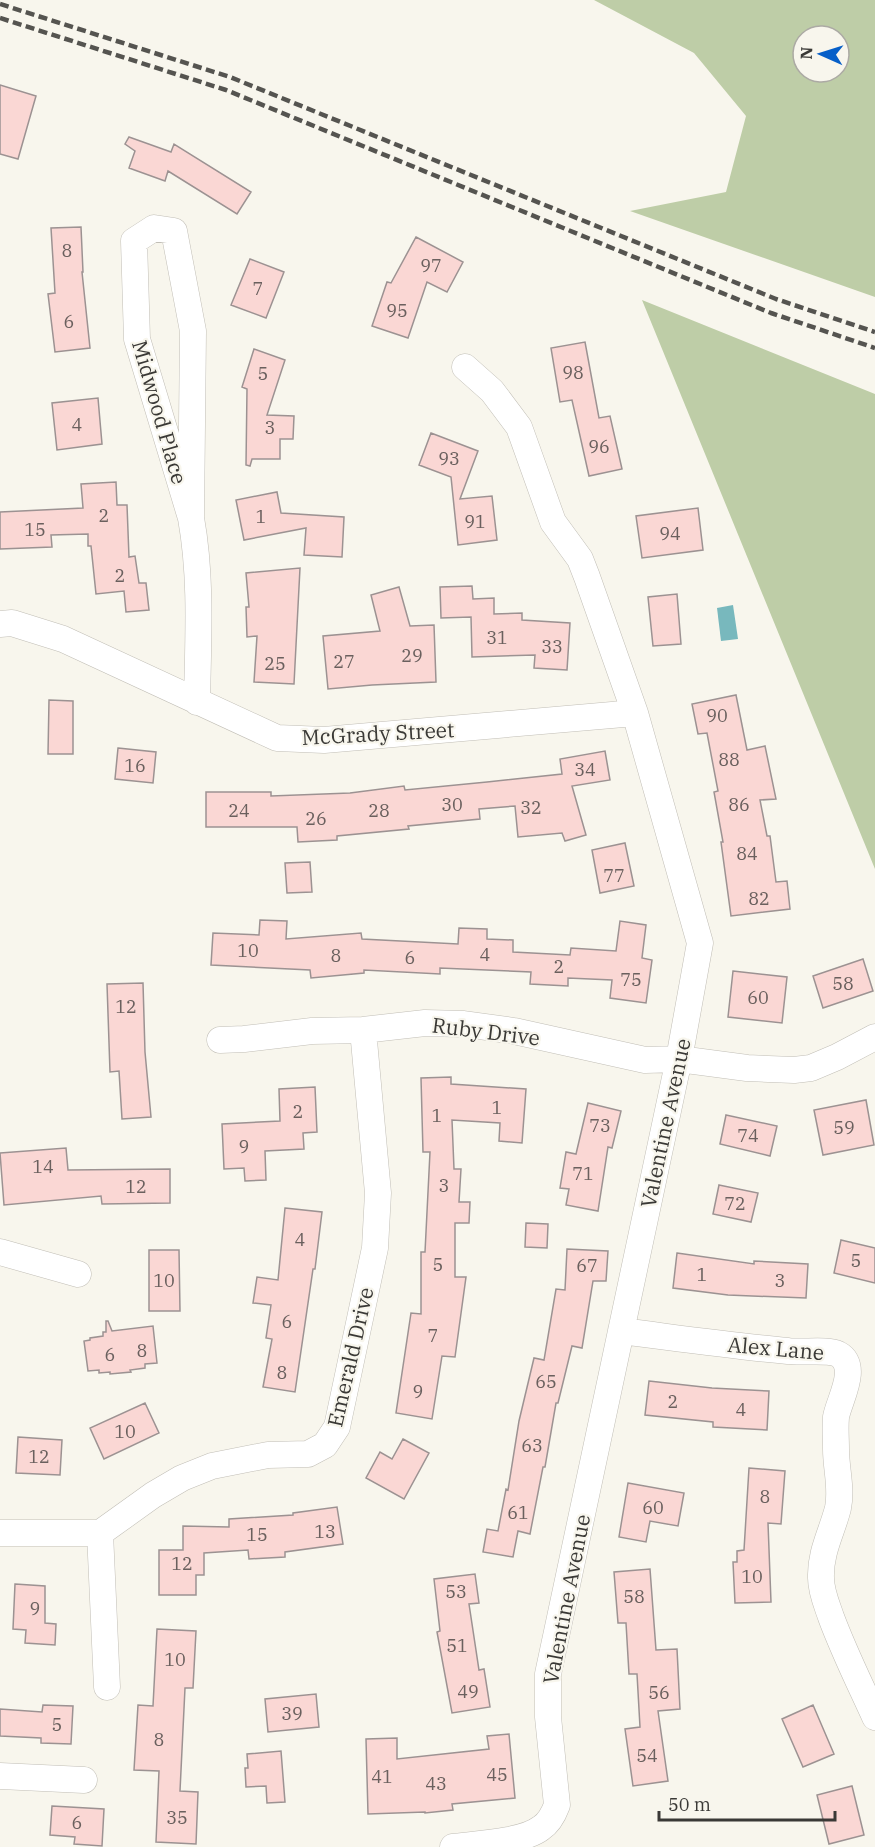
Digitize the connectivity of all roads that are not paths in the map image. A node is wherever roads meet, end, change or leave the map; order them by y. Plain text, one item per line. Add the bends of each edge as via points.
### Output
1 (465, 367) dead end
2 (191, 519) junction
3 (0, 624) edge
4 (197, 702) junction
5 (635, 713) junction
6 (363, 1030) junction
7 (875, 1037) edge
8 (220, 1040) dead end
9 (679, 1059) junction
10 (0, 1252) edge
11 (78, 1274) dead end
12 (621, 1331) junction
13 (0, 1533) edge
14 (100, 1533) junction
15 (107, 1687) dead end
16 (875, 1717) edge
17 (0, 1776) edge
18 (84, 1780) dead end
19 (453, 1847) edge

1 - 5 street, Valentine Avenue via 492,391 519,427 553,522 580,559
2 - 2 street, Midwood Place via 193,332 174,231 154,228 134,241 137,339
2 - 4 street, Midwood Place via 198,591
3 - 4 street, McGrady Street via 12,623 63,639
4 - 5 street, McGrady Street via 277,738 324,740
5 - 9 street, Valentine Avenue via 700,943
6 - 8 street, Ruby Drive
6 - 9 street, Ruby Drive via 425,1023 464,1024 645,1059
6 - 14 street, Emerald Drive via 378,1193 376,1237 337,1427 325,1445 308,1454 268,1455 212,1466 182,1478
7 - 9 street, Ruby Drive via 837,1058 794,1070
9 - 12 street, Valentine Avenue
10 - 11 street
12 - 16 street, Alex Lane via 790,1352 828,1352 845,1360 847,1382 836,1416 840,1492 826,1540 820,1580 840,1641
12 - 19 street, Valentine Avenue via 549,1674 548,1717 557,1805 542,1828 520,1838
13 - 14 street
14 - 15 street
17 - 18 street

